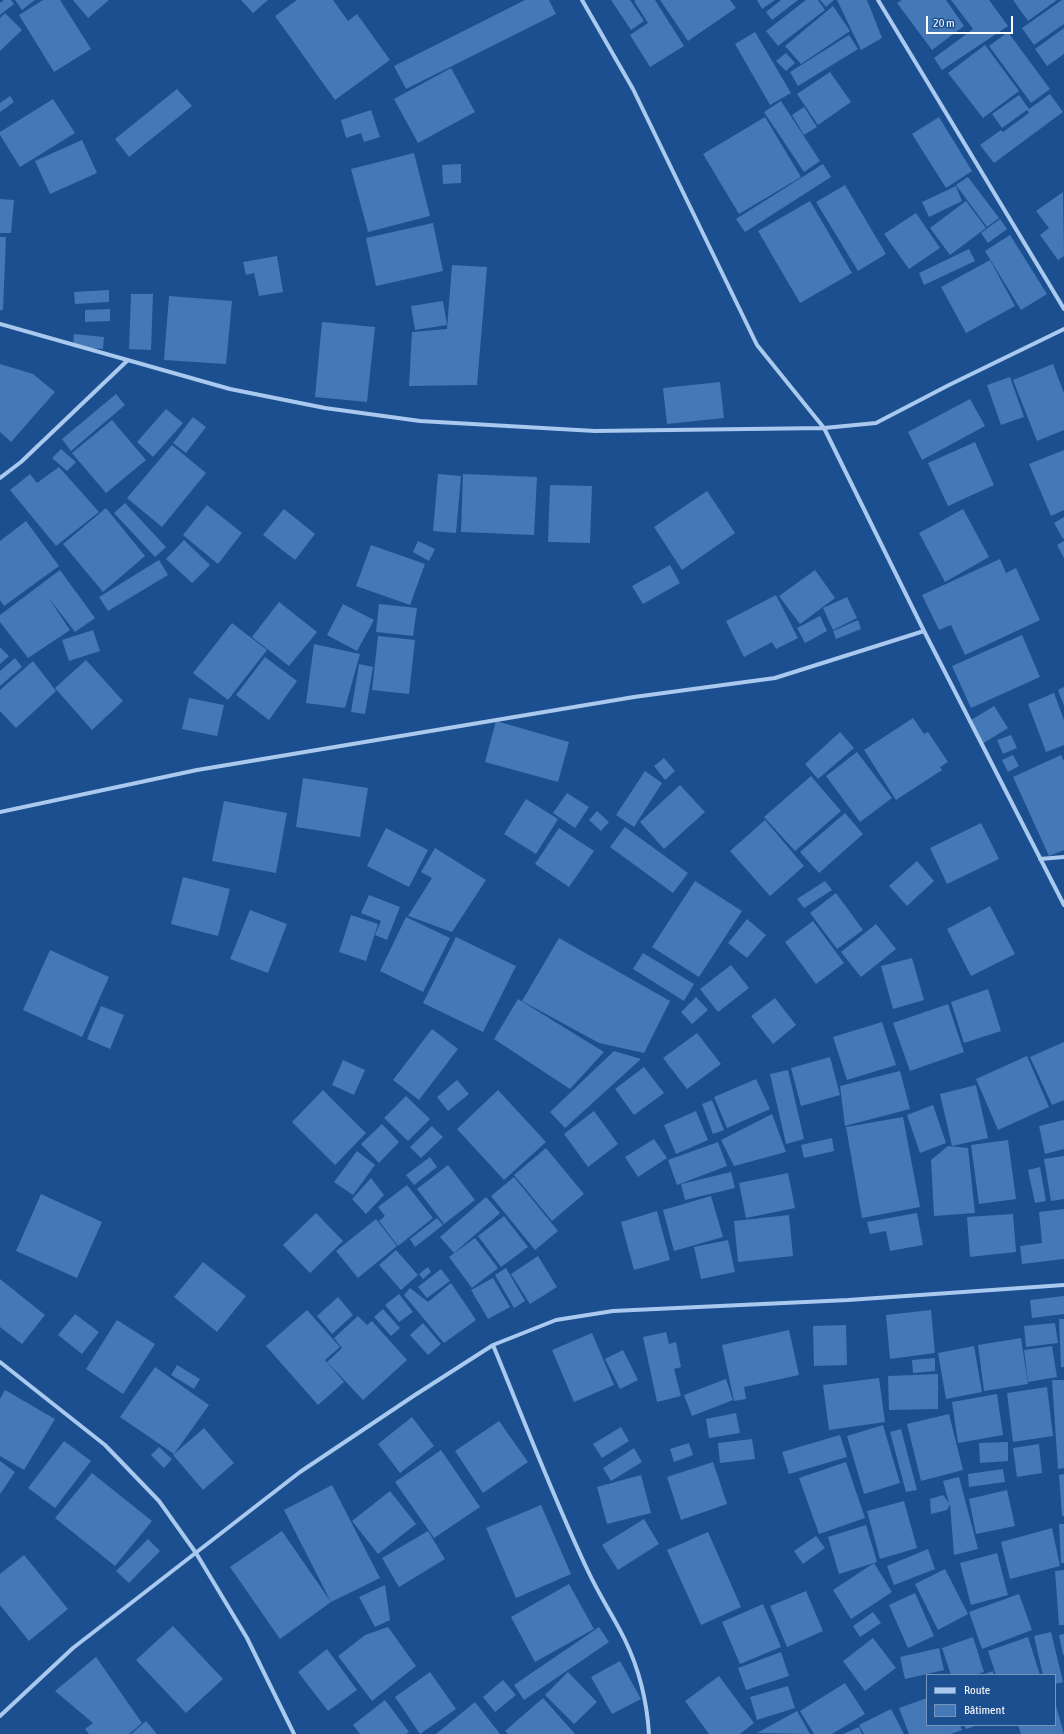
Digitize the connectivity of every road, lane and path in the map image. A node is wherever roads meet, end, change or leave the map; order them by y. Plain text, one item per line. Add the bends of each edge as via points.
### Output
1 (582, 0) edge
2 (878, 0) edge
3 (1064, 309) edge
4 (0, 324) edge
5 (1064, 329) edge
6 (128, 360) junction
7 (824, 428) junction
8 (0, 478) edge
9 (924, 631) junction
10 (0, 812) edge
11 (1064, 857) edge
12 (1040, 859) junction
13 (1064, 904) edge
14 (1064, 1285) edge
15 (494, 1345) junction
16 (0, 1362) edge
17 (196, 1553) junction
18 (0, 1716) edge
19 (294, 1734) edge
20 (649, 1734) edge

1 - 7 street via 633,88 756,345
2 - 3 street
4 - 6 street
5 - 7 street via 876,423
6 - 7 street via 230,389 325,408 420,421 595,431
6 - 8 street
7 - 9 street
9 - 10 street via 776,678 634,697 213,767
9 - 12 street
11 - 12 street
12 - 13 street
14 - 15 street via 840,1301 613,1311 556,1320
15 - 17 street via 300,1472
15 - 20 street via 588,1572 626,1641 639,1678 648,1715
16 - 17 street via 105,1445 159,1501
17 - 18 street via 73,1648
17 - 19 street via 247,1638

